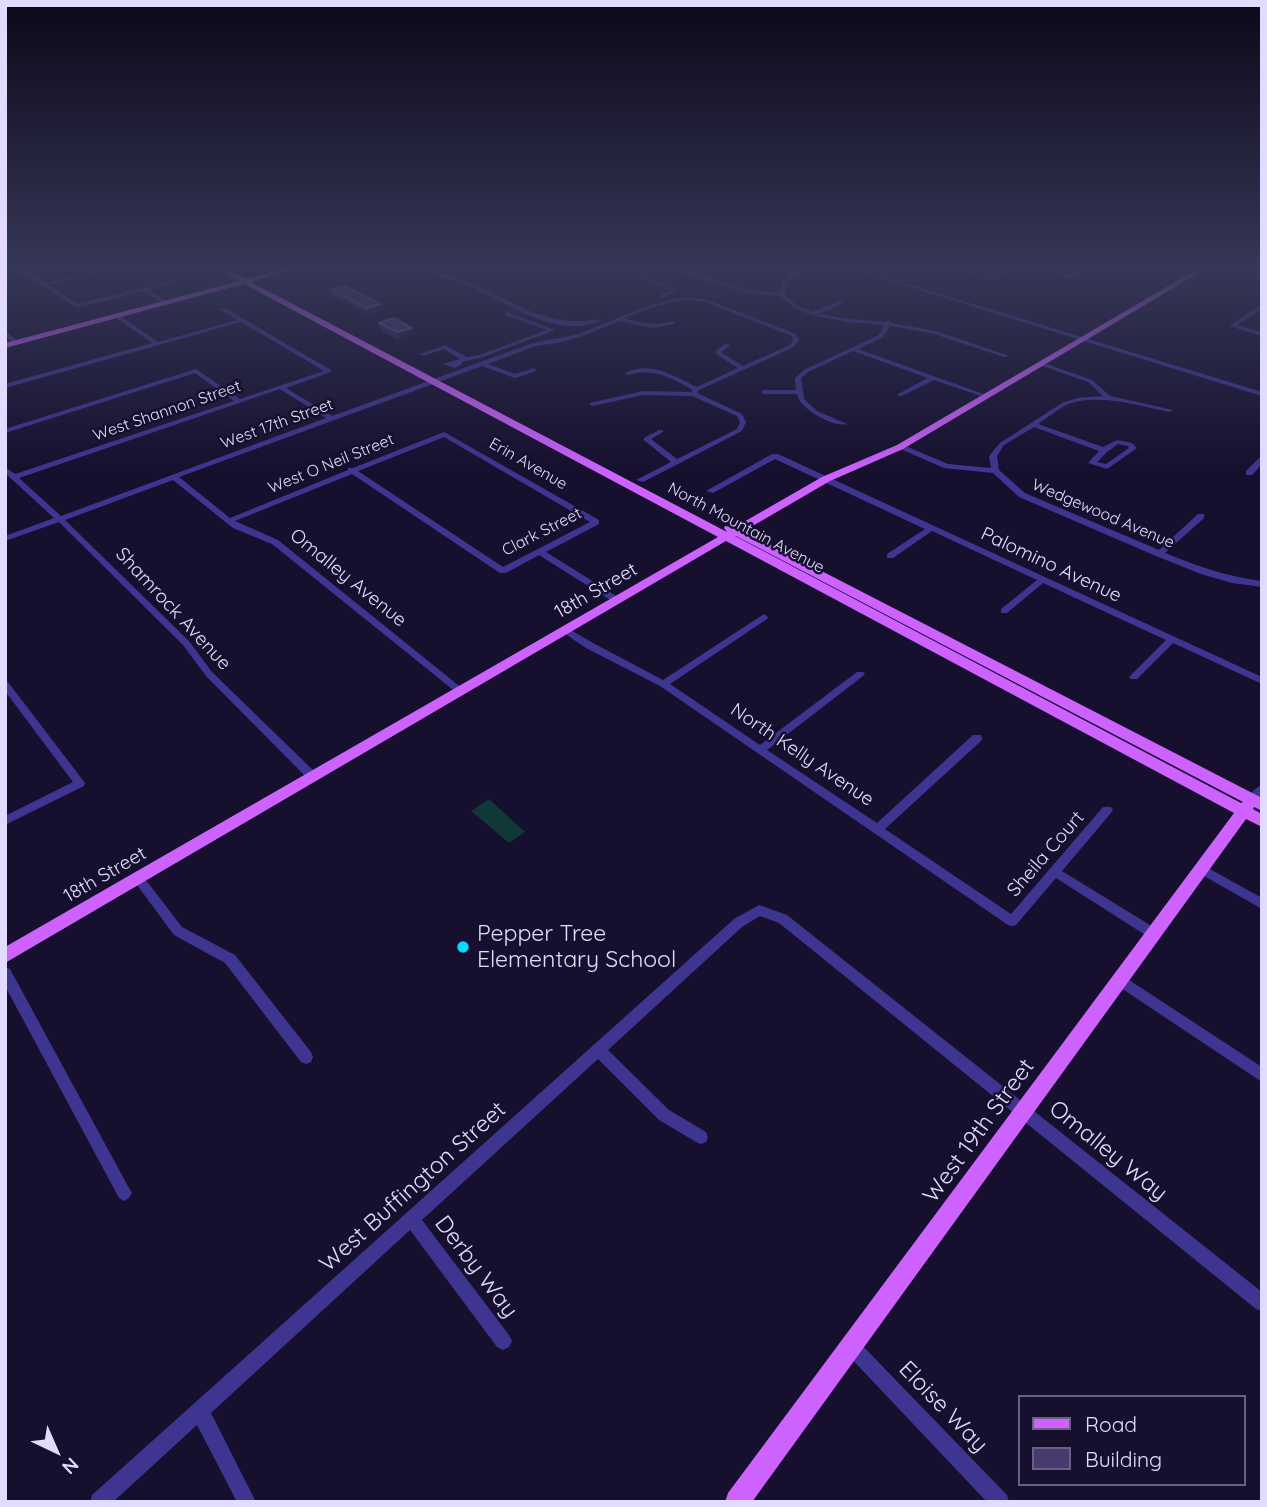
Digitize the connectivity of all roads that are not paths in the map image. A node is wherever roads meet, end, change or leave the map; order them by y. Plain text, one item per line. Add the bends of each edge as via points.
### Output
1 (8, 335) edge
2 (45, 335) edge
3 (146, 335) edge
4 (182, 335) edge
5 (269, 335) edge
6 (355, 335) edge
7 (537, 335) edge
8 (578, 335) edge
9 (794, 335) edge
10 (881, 335) edge
11 (944, 335) edge
12 (1071, 335) edge
13 (1089, 335) edge
14 (1083, 339) junction
15 (156, 342) junction
16 (17, 343) junction
17 (728, 345) dead end
18 (5, 346) edge
19 (853, 348) junction
20 (422, 355) dead end
21 (1006, 356) dead end
22 (459, 362) junction
23 (483, 364) junction
24 (1042, 364) junction
25 (743, 368) junction
26 (534, 370) dead end
27 (463, 371) junction
28 (628, 373) dead end
29 (934, 377) junction
30 (438, 380) junction
31 (5, 386) edge
32 (281, 387) junction
33 (695, 391) junction
34 (764, 392) dead end
35 (799, 392) junction
36 (1262, 394) edge
37 (900, 395) dead end
38 (986, 396) junction
39 (1108, 398) junction
40 (239, 401) junction
41 (592, 404) dead end
42 (1170, 411) dead end
43 (332, 419) junction
44 (844, 424) dead end
45 (1033, 424) junction
46 (5, 431) edge
47 (661, 431) dead end
48 (444, 434) joint
49 (900, 447) junction
50 (1104, 450) junction
51 (1262, 460) edge
52 (676, 462) junction
53 (5, 469) edge
54 (351, 470) junction
55 (995, 471) junction
56 (1249, 473) dead end
57 (14, 477) junction
58 (174, 477) junction
59 (826, 479) junction
60 (640, 480) junction
61 (710, 491) dead end
62 (1201, 516) dead end
63 (59, 519) junction
64 (229, 521) junction
65 (596, 522) joint
66 (930, 529) junction
67 (731, 534) junction
68 (5, 539) edge
69 (540, 552) junction
70 (1159, 554) junction
71 (890, 556) dead end
72 (1042, 580) junction
73 (1262, 584) edge
74 (618, 601) junction
75 (1004, 611) dead end
76 (764, 617) dead end
77 (566, 631) junction
78 (1171, 640) junction
79 (860, 674) dead end
80 (1135, 677) dead end
81 (1262, 681) edge
82 (5, 684) edge
83 (663, 684) junction
84 (460, 691) junction
85 (977, 738) dead end
86 (760, 750) junction
87 (312, 776) junction
88 (1254, 801) edge
89 (1107, 810) dead end
90 (5, 821) edge
91 (1262, 821) edge
92 (878, 829) junction
93 (1201, 869) junction
94 (1055, 872) junction
95 (138, 878) junction
96 (1262, 904) edge
97 (760, 910) joint
98 (1012, 921) joint
99 (1154, 934) junction
100 (5, 956) edge
101 (5, 973) edge
102 (1119, 980) junction
103 (598, 1049) junction
104 (306, 1058) dead end
105 (1262, 1074) edge
106 (1023, 1112) junction
107 (701, 1137) dead end
108 (124, 1193) dead end
109 (412, 1220) junction
110 (1262, 1303) edge
111 (503, 1341) dead end
112 (852, 1347) junction
113 (200, 1411) junction
114 (99, 1502) edge
115 (247, 1502) edge
116 (737, 1502) edge
117 (1000, 1502) edge

1 - 16 street
2 - 16 main road
3 - 15 street
4 - 15 street
5 - 32 street, West Shannon Street via 329,370
6 - 30 main road, North Mountain Avenue
7 - 22 street
8 - 23 street, West 17th Street via 535,344
9 - 25 street, West 17th Street via 792,346
10 - 19 street
11 - 21 street
12 - 14 street
13 - 14 main road, 18th Street
14 - 24 main road, 18th Street
14 - 36 street
15 - 31 street
16 - 18 main road
17 - 25 street via 719,354
19 - 29 street
19 - 35 street via 806,371 798,378
20 - 22 street via 445,347
22 - 27 street
23 - 26 street via 515,376
23 - 27 street, West 17th Street
24 - 38 main road, 18th Street
24 - 39 street via 1090,381
25 - 33 street
27 - 30 street, West 17th Street
28 - 33 street via 656,370
29 - 37 street
29 - 38 street
30 - 43 street, West 17th Street
30 - 60 main road, North Mountain Avenue
30 - 67 main road, North Mountain Avenue
32 - 40 street, West Shannon Street
32 - 43 street
33 - 41 street via 643,393
33 - 52 street via 733,410 743,418 743,427
34 - 35 street
35 - 44 street via 807,407
38 - 49 main road, 18th Street
39 - 42 street
39 - 45 street via 1064,404
40 - 46 street via 196,371
40 - 57 street, West Shannon Street
43 - 58 street, West 17th Street
45 - 50 street
45 - 55 street via 996,450
47 - 52 street via 646,439
48 - 54 street, West O Neil Street
48 - 65 street, Erin Avenue
49 - 55 street via 954,468
49 - 59 main road, 18th Street
50 - 50 street via 1121,442 1133,448 1107,467 1094,465
51 - 56 street
52 - 60 street
53 - 57 street, Shamrock Avenue
54 - 64 street, West O Neil Street
54 - 69 street, Clark Street via 503,571
55 - 70 street, Wedgewood Avenue via 1037,503
57 - 63 street, Shamrock Avenue
58 - 63 street, West 17th Street
58 - 64 street, Omalley Avenue
59 - 61 street, Palomino Avenue via 775,456
59 - 66 street, Palomino Avenue
59 - 67 main road, 18th Street
60 - 67 main road, North Mountain Avenue
62 - 70 street
63 - 68 street, West 17th Street
63 - 87 street, Shamrock Avenue
64 - 84 street, Omalley Avenue via 275,542
65 - 69 street, Clark Street
66 - 71 street
66 - 72 street, Palomino Avenue
67 - 74 main road, 18th Street
67 - 88 main road, North Mountain Avenue
69 - 74 street
70 - 73 street, Wedgewood Avenue via 1218,577
72 - 75 street
72 - 78 street, Palomino Avenue
74 - 77 main road, 18th Street
76 - 83 street
77 - 83 street, North Kelly Avenue
77 - 84 main road, 18th Street
78 - 80 street
78 - 81 street, Palomino Avenue
79 - 86 street
82 - 90 street via 80,783
83 - 86 street, North Kelly Avenue
84 - 87 main road, 18th Street
85 - 92 street
86 - 92 street, North Kelly Avenue
87 - 95 main road, 18th Street
88 - 91 main road, North Mountain Avenue
88 - 93 main road, West 19th Street
89 - 94 street, Sheila Court
92 - 98 street, North Kelly Avenue
93 - 96 street
93 - 99 main road, West 19th Street
94 - 98 street, Sheila Court
94 - 99 street
95 - 100 main road, 18th Street
95 - 104 street via 178,931 230,959
97 - 103 street, West Buffington Street via 738,923
97 - 106 street, Omalley Way via 783,919
99 - 102 main road, West 19th Street
101 - 108 street
102 - 105 street
102 - 106 main road, West 19th Street
103 - 107 street via 664,1115
103 - 109 street, West Buffington Street
106 - 110 street, Omalley Way
106 - 112 main road, West 19th Street
109 - 111 street, Derby Way
109 - 113 street, West Buffington Street
112 - 116 main road, West 19th Street
112 - 117 street, Eloise Way
113 - 114 street, West Buffington Street
113 - 115 street

